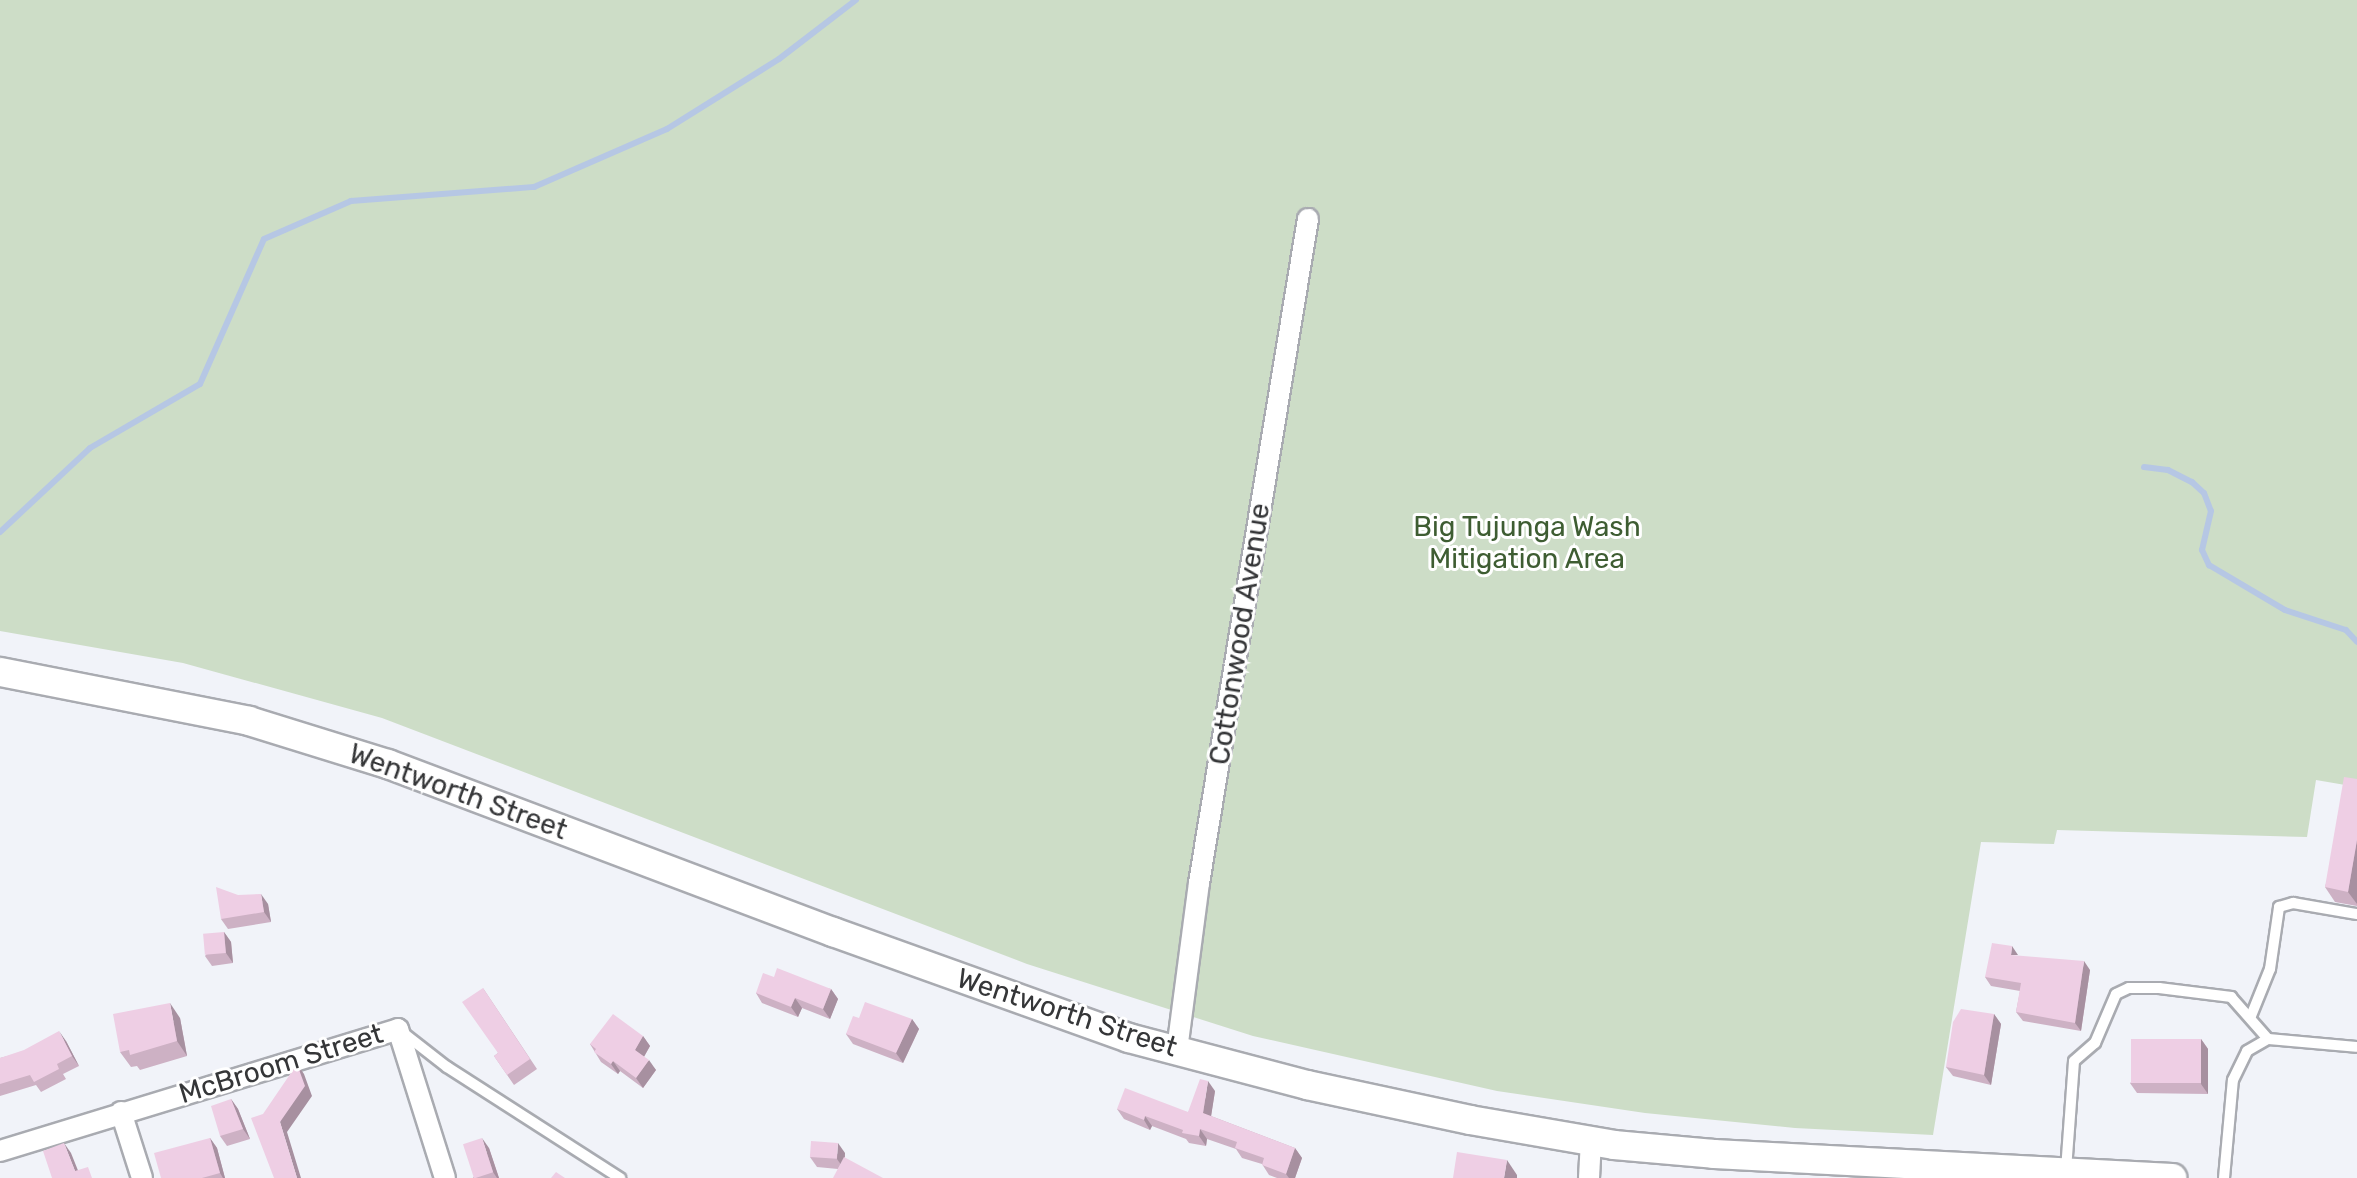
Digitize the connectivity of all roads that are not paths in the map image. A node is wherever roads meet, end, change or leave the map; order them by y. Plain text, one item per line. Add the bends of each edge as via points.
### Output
1 (1308, 219) dead end
2 (0, 672) edge
3 (2357, 914) edge
4 (2251, 1016) junction
5 (398, 1029) junction
6 (2268, 1039) junction
7 (2357, 1047) edge
8 (1177, 1050) junction
9 (121, 1112) junction
10 (1591, 1141) junction
11 (0, 1151) edge
12 (2066, 1172) junction
13 (142, 1178) edge
14 (445, 1178) edge
15 (620, 1178) edge
16 (1589, 1178) edge
17 (2172, 1178) edge
18 (2224, 1178) edge

1 - 8 street, Cottonwood Avenue via 1199,883
2 - 8 main road, Wentworth Street via 249,721 388,764 833,932 1129,1038
3 - 4 lane via 2293,903 2279,907 2270,969
4 - 6 lane
4 - 12 lane via 2231,997 2204,991 2129,988 2116,994 2095,1043 2074,1061
5 - 9 street, McBroom Street
5 - 14 street
5 - 15 lane, McBroom Street via 447,1067
6 - 7 lane
6 - 18 lane via 2247,1051 2233,1080
8 - 10 main road, Wentworth Street via 1307,1085
9 - 11 street, McBroom Street
9 - 13 street
10 - 12 main road, Wentworth Street via 1714,1154
10 - 16 street
12 - 17 main road, Wentworth Street

